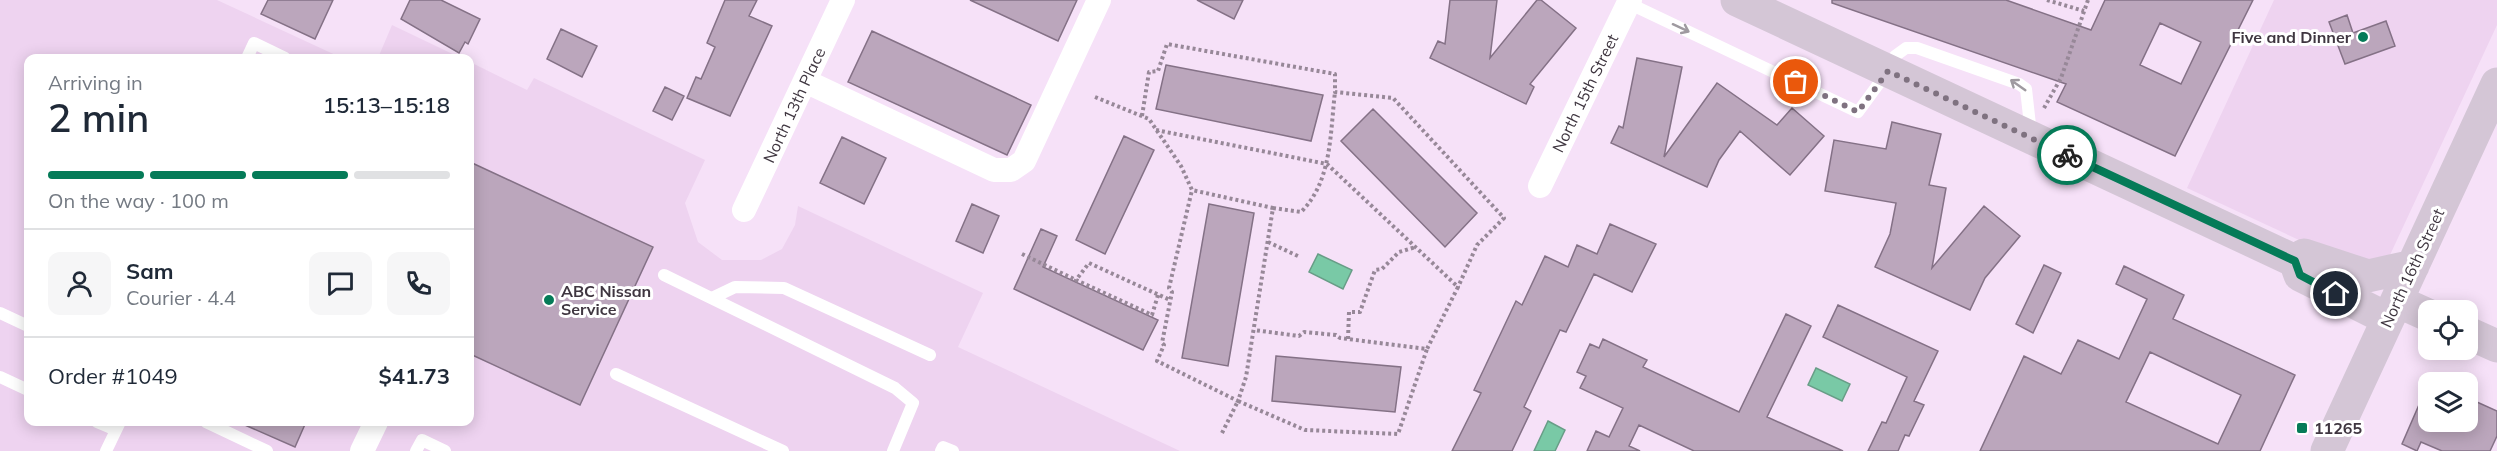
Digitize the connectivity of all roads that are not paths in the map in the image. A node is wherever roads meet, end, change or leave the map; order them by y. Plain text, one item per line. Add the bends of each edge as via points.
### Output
1 (843, 0) edge
2 (1099, 0) edge
3 (1737, 0) edge
4 (1627, 1) edge
5 (249, 54) edge
6 (277, 54) edge
7 (1888, 71) junction
8 (805, 81) junction
9 (2497, 84) edge
10 (2035, 127) junction
11 (1540, 186) dead end
12 (744, 210) dead end
13 (2295, 261) junction
14 (2413, 266) junction
15 (664, 275) dead end
16 (712, 298) junction
17 (2392, 310) junction
18 (0, 313) edge
19 (2418, 314) edge
20 (24, 324) edge
21 (2478, 337) edge
22 (2497, 346) edge
23 (930, 356) dead end
24 (616, 374) dead end
25 (0, 377) edge
26 (24, 388) edge
27 (118, 426) edge
28 (214, 426) edge
29 (374, 426) edge
30 (106, 451) edge
31 (267, 451) edge
32 (362, 451) edge
33 (416, 451) edge
34 (446, 451) edge
35 (783, 451) edge
36 (893, 451) edge
37 (941, 451) edge
38 (953, 451) edge
39 (2327, 451) edge

1 - 8 street, North 13th Place
2 - 8 street via 1024,161 1011,170 994,170
3 - 7 street
4 -> 7 lane via 1858,112
4 - 11 street, North 15th Street
5 - 6 lane via 254,43
7 - 10 street
10 -> 7 lane via 2026,89 2004,76 1917,48 1906,48 1895,56
8 - 12 street, North 13th Place
9 - 14 street, North 16th Street
10 - 13 street
13 - 14 street via 2304,255 2368,276
13 - 17 street via 2300,275
14 - 17 street, North 16th Street
15 - 16 lane
16 - 23 lane via 735,287 784,288
16 - 36 lane via 895,388 914,403
17 - 19 street
17 - 39 street, North 16th Street
18 - 20 lane
21 - 22 street
24 - 35 lane
25 - 26 lane
27 - 30 lane
28 - 31 lane
29 - 32 street
33 - 34 lane via 422,440
37 - 38 lane via 943,447

